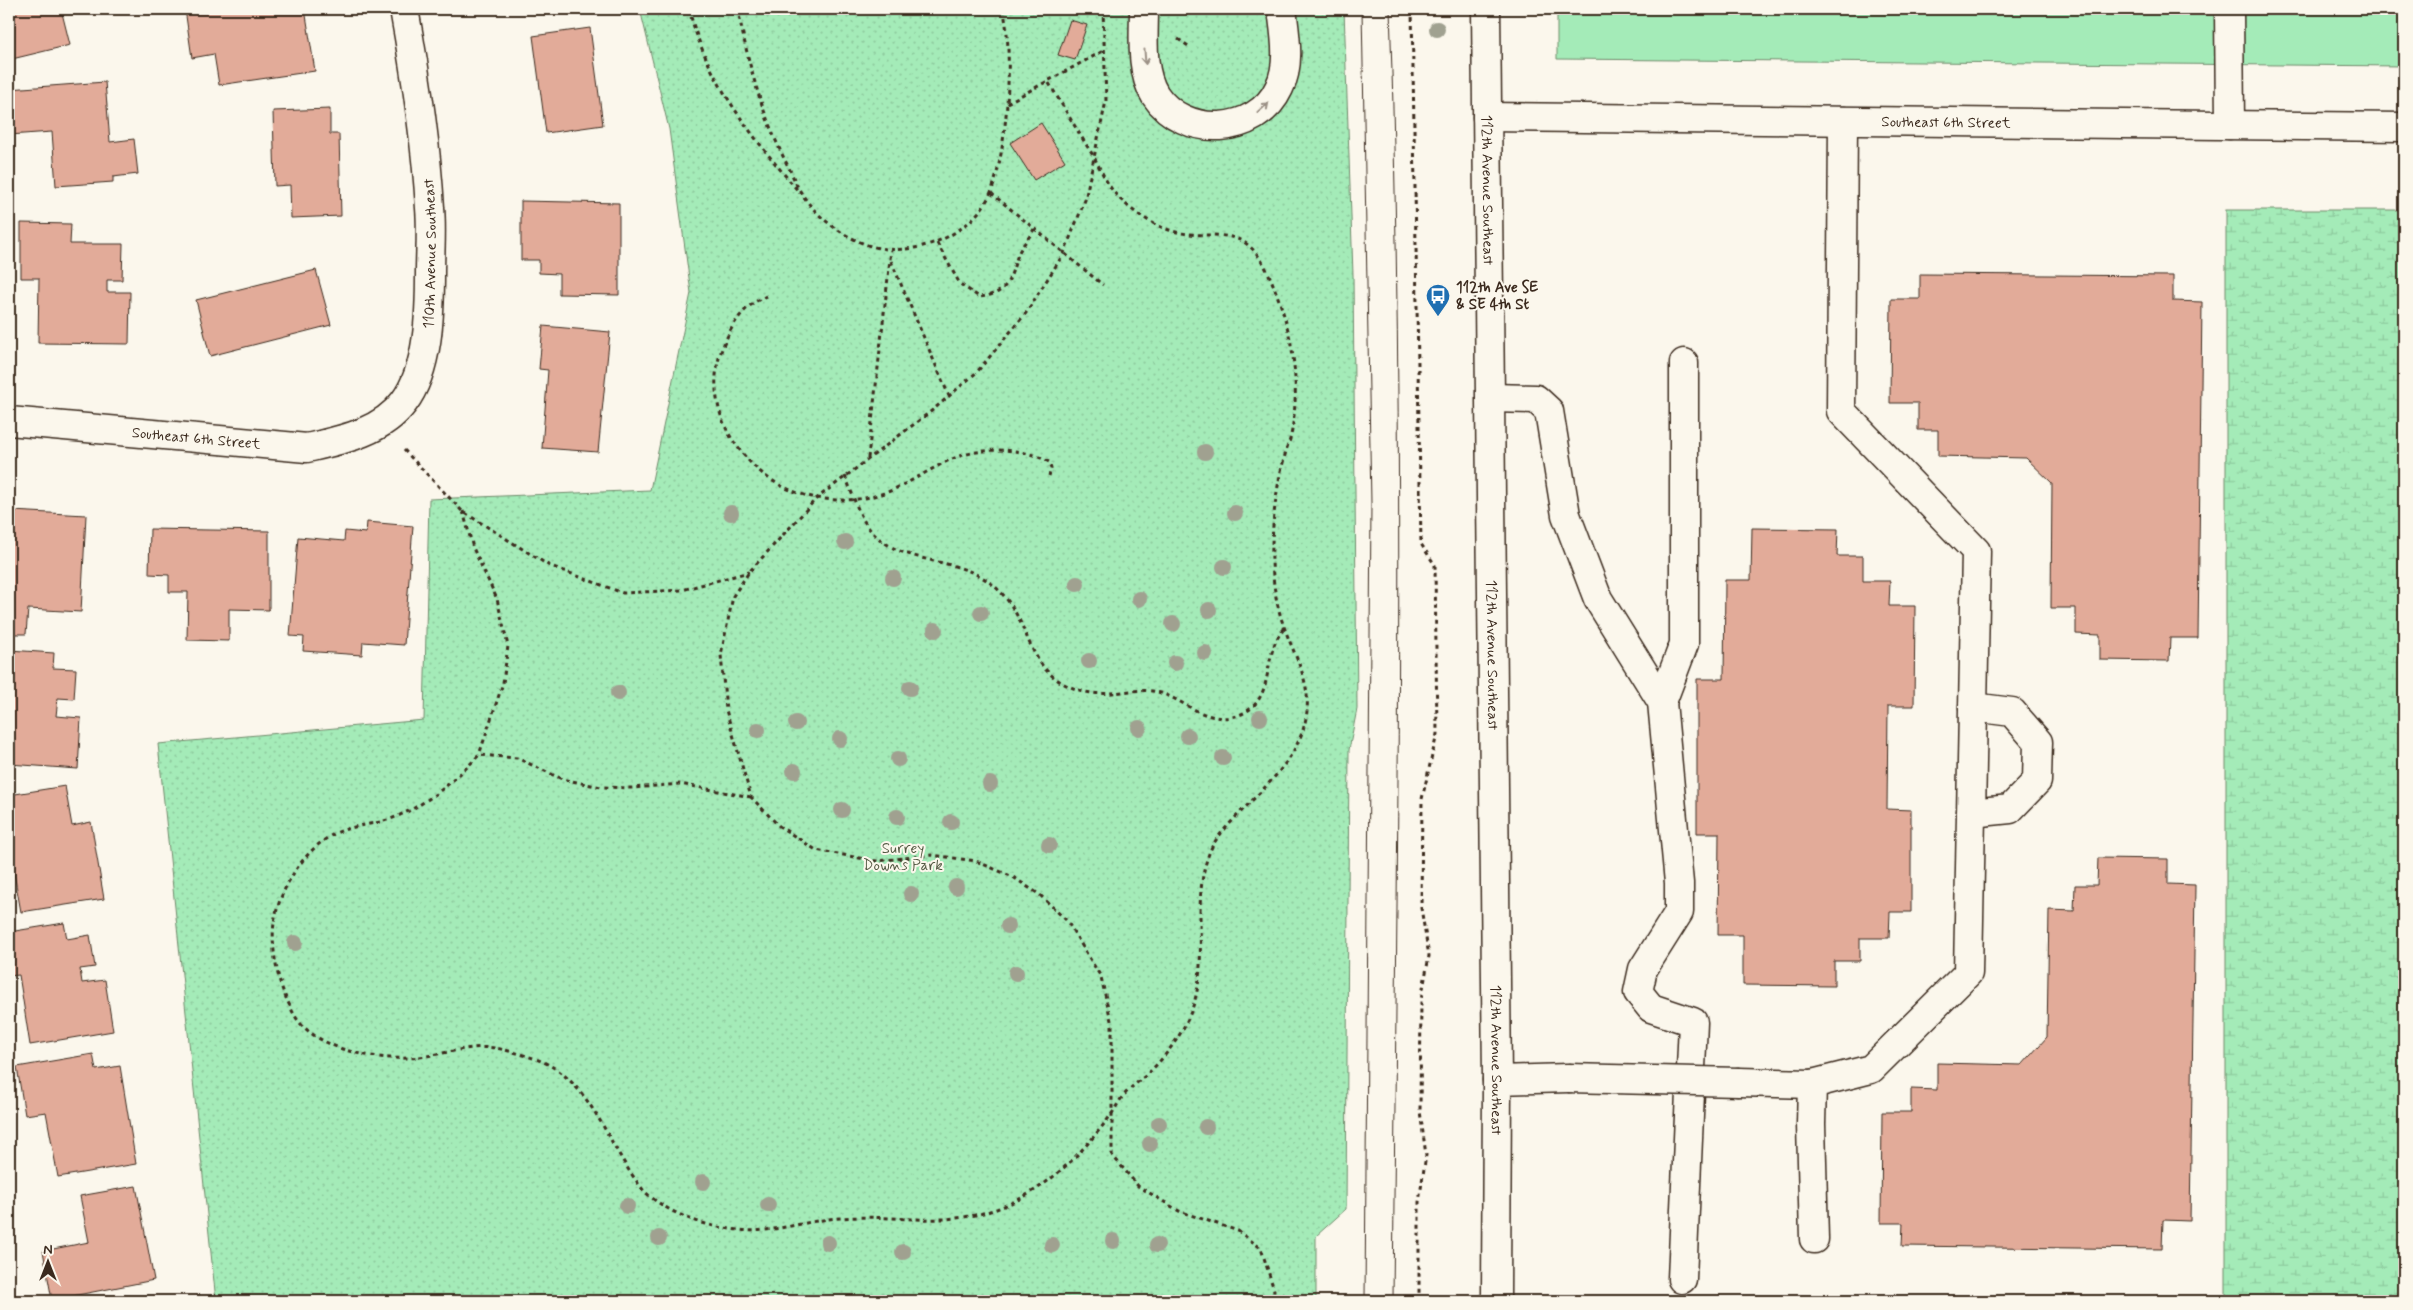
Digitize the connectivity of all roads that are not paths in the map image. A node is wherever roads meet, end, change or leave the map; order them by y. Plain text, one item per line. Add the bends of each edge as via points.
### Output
1 (404, 9) edge
2 (1144, 9) edge
3 (1282, 9) edge
4 (1486, 9) edge
5 (2229, 9) edge
6 (1488, 117) junction
7 (1843, 121) junction
8 (2230, 125) junction
9 (2404, 127) edge
10 (1684, 363) dead end
11 (1491, 398) junction
12 (9, 421) edge
13 (380, 424) joint
14 (1662, 702) junction
15 (1973, 707) junction
16 (1971, 813) junction
17 (1497, 1080) junction
18 (1812, 1084) junction
19 (1814, 1239) dead end
20 (1682, 1279) dead end
21 (1496, 1301) edge

1 - 13 street, 110th Avenue Southeast via 419,92 430,209 430,325 418,372 405,401
2 -> 3 street via 1146,70 1156,96 1180,117 1214,127 1248,119 1262,110 1280,88 1286,47
4 - 6 street, 112th Avenue Southeast
5 - 8 street
6 - 7 street, Southeast 6th Street
6 - 11 street, 112th Avenue Southeast
7 - 8 street, Southeast 6th Street
7 - 15 street via 1841,411 1976,551
8 - 9 street, Southeast 6th Street
10 - 14 street via 1684,644
11 - 14 street via 1536,399 1549,411 1566,515 1598,598
11 - 17 street, 112th Avenue Southeast
12 - 13 street, Southeast 6th Street via 307,448 342,440
14 - 20 street via 1679,912 1643,969 1638,992 1651,1008 1693,1022
15 - 16 street
15 - 16 street via 2012,712 2038,742 2037,781 2010,809
16 - 18 street via 1968,972 1871,1069
17 - 18 street, bridge via 1568,1078
17 - 21 street, 112th Avenue Southeast
18 - 19 street

